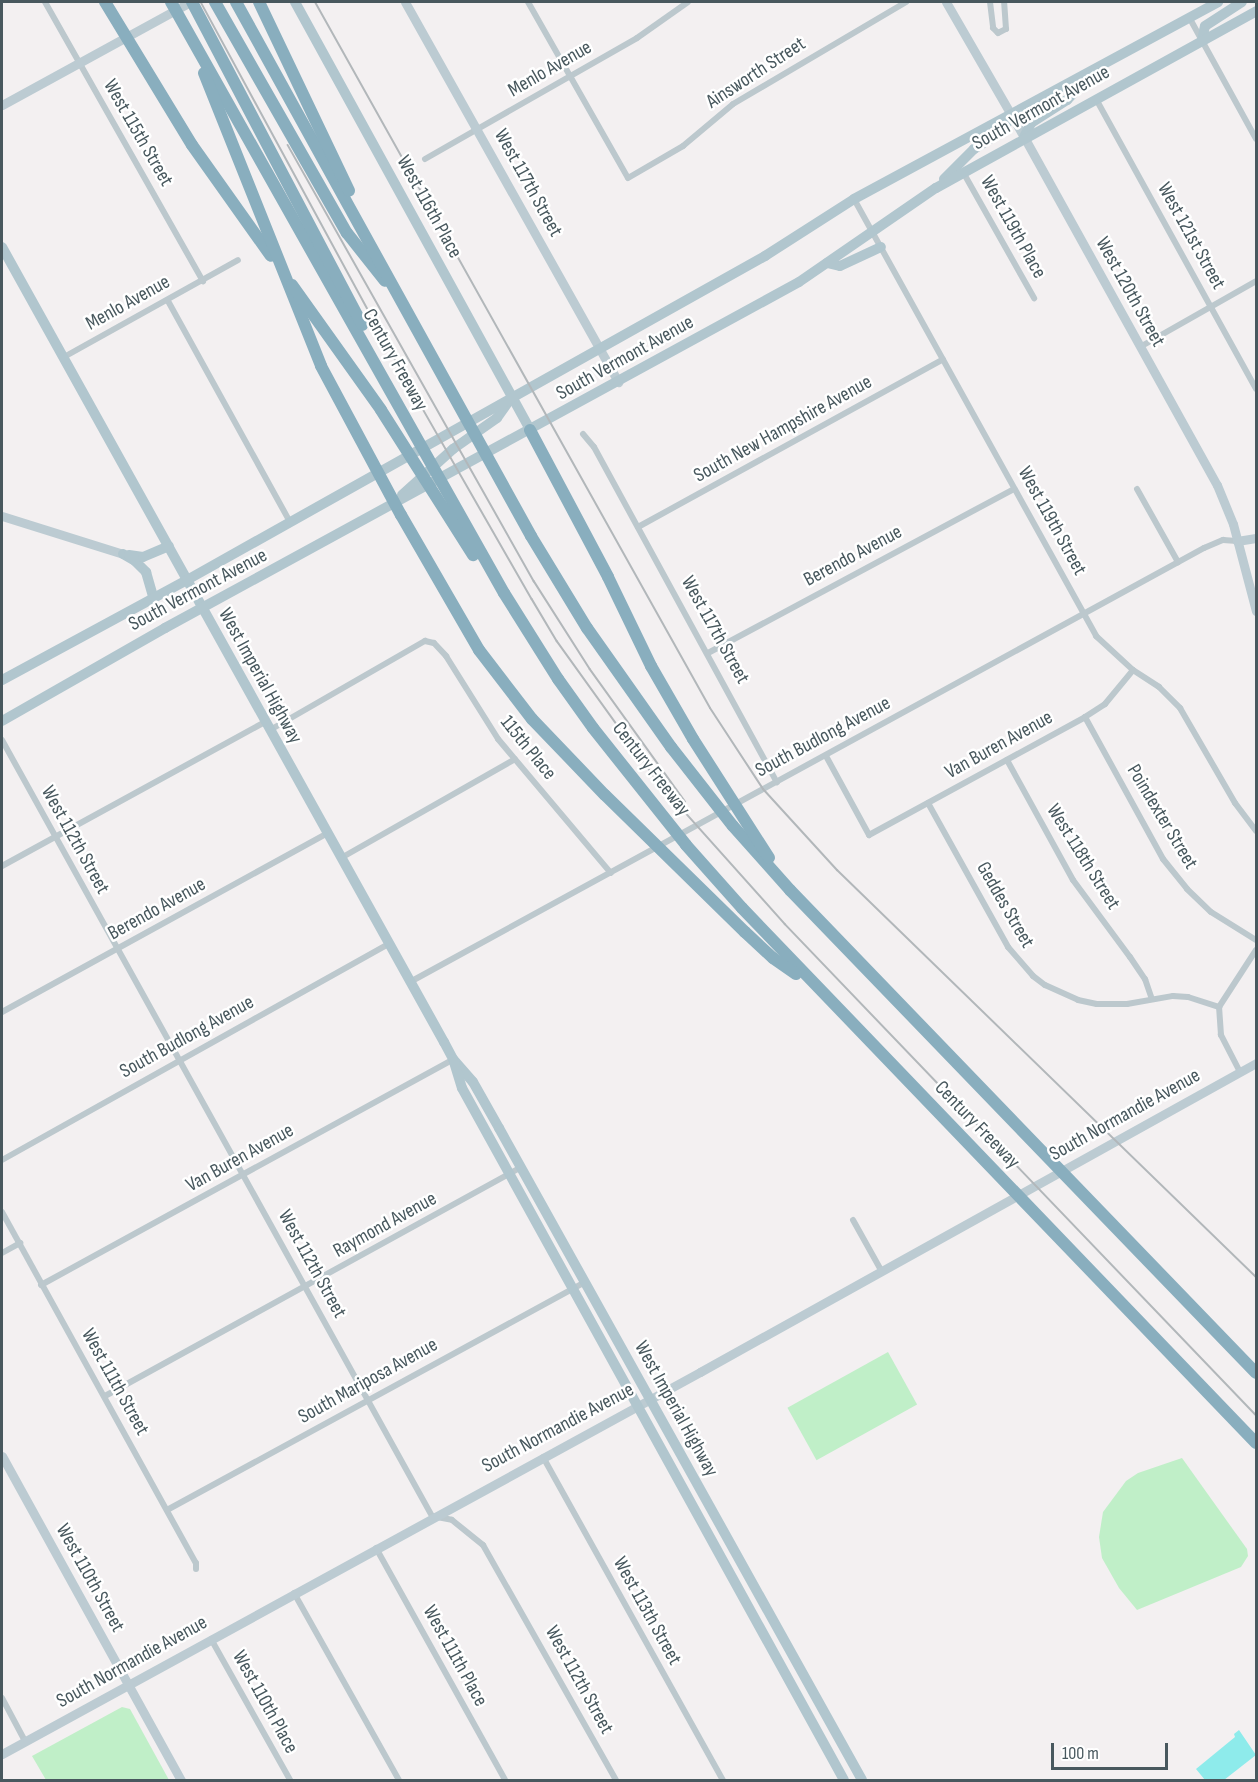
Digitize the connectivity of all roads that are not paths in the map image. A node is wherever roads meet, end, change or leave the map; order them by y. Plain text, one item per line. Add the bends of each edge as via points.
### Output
1 (45, 2) edge
2 (105, 2) edge
3 (171, 2) edge
4 (191, 2) edge
5 (215, 2) edge
6 (259, 2) edge
7 (295, 2) edge
8 (405, 2) edge
9 (528, 2) edge
10 (688, 2) edge
11 (906, 2) edge
12 (945, 2) edge
13 (990, 2) edge
14 (1004, 2) edge
15 (1218, 2) edge
16 (1242, 2) edge
17 (1252, 2) edge
18 (239, 6) edge
19 (1257, 11) edge
20 (1189, 17) junction
21 (1234, 23) junction
22 (193, 41) junction
23 (1202, 41) junction
24 (78, 62) junction
25 (1095, 69) junction
26 (570, 78) junction
27 (1096, 98) junction
28 (2, 105) edge
29 (1011, 115) junction
30 (477, 128) junction
31 (1024, 137) junction
32 (1257, 139) edge
33 (424, 159) dead end
34 (963, 172) junction
35 (936, 188) junction
36 (854, 199) junction
37 (872, 231) junction
38 (2, 247) edge
39 (881, 247) junction
40 (379, 258) junction
41 (238, 260) dead end
42 (827, 263) junction
43 (203, 281) junction
44 (1257, 281) edge
45 (1034, 298) dead end
46 (168, 301) junction
47 (1210, 306) junction
48 (408, 311) junction
49 (599, 347) junction
50 (1140, 347) junction
51 (64, 357) junction
52 (943, 360) junction
53 (618, 382) junction
54 (1257, 389) edge
55 (512, 396) junction
56 (498, 410) junction
57 (530, 430) junction
58 (583, 434) dead end
59 (418, 440) junction
60 (384, 470) junction
61 (1014, 489) junction
62 (1137, 489) dead end
63 (406, 494) junction
64 (395, 504) junction
65 (2, 516) edge
66 (290, 522) junction
67 (638, 527) junction
68 (1257, 538) edge
69 (1237, 541) junction
70 (169, 546) junction
71 (123, 554) junction
72 (1178, 562) junction
73 (187, 580) junction
74 (153, 597) junction
75 (202, 608) junction
76 (1257, 611) edge
77 (1084, 614) junction
78 (708, 653) junction
79 (1133, 670) junction
80 (558, 679) junction
81 (2, 680) edge
82 (1085, 717) junction
83 (2, 720) edge
84 (268, 726) junction
85 (2, 740) edge
86 (826, 756) junction
87 (515, 759) junction
88 (1007, 760) junction
89 (777, 782) junction
90 (928, 803) junction
91 (1257, 831) edge
92 (327, 833) junction
93 (55, 837) junction
94 (341, 858) junction
95 (2, 866) edge
96 (611, 873) junction
97 (790, 890) junction
98 (1257, 940) edge
99 (389, 944) junction
100 (117, 950) junction
101 (1257, 950) edge
102 (410, 982) junction
103 (818, 990) junction
104 (1152, 999) junction
105 (1219, 1007) junction
106 (2, 1012) edge
107 (453, 1059) junction
108 (181, 1062) junction
109 (1257, 1063) edge
110 (1240, 1072) junction
111 (462, 1088) junction
112 (511, 1149) junction
113 (2, 1160) edge
114 (522, 1167) junction
115 (510, 1174) junction
116 (243, 1175) junction
117 (2, 1212) edge
118 (853, 1220) dead end
119 (20, 1244) junction
120 (2, 1253) edge
121 (881, 1270) junction
122 (585, 1282) junction
123 (41, 1285) junction
124 (306, 1287) junction
125 (572, 1289) junction
126 (1257, 1373) edge
127 (105, 1396) junction
128 (368, 1399) junction
129 (649, 1400) junction
130 (637, 1406) junction
131 (1257, 1443) edge
132 (2, 1456) edge
133 (543, 1457) junction
134 (166, 1510) junction
135 (432, 1516) junction
136 (376, 1548) junction
137 (196, 1569) dead end
138 (294, 1593) junction
139 (211, 1639) junction
140 (128, 1685) junction
141 (2, 1698) edge
142 (25, 1741) junction
143 (2, 1754) edge
144 (181, 1780) edge
145 (290, 1780) edge
146 (399, 1780) edge
147 (505, 1780) edge
148 (616, 1780) edge
149 (723, 1780) edge
150 (844, 1780) edge
151 (862, 1780) edge

1 - 24 street, West 115th Street
2 - 80 highway via 192,145 381,410 508,610
3 - 22 highway, Century Freeway
4 - 24 street
4 - 59 highway via 343,288
5 - 48 highway via 347,233
6 - 40 highway
7 - 55 main road, West 116th Place
8 - 30 street, West 117th Street
9 - 26 street
10 - 26 street, Menlo Avenue
11 - 26 street, Ainsworth Street via 733,104 683,146 628,178
12 - 29 street, West 120th Street
13 - 14 street via 993,28 998,33 1006,29
15 - 20 main road, South Vermont Avenue
16 - 23 main road via 1205,26
17 - 21 main road
18 - 40 highway, Century Freeway
19 - 21 main road, South Vermont Avenue
20 - 23 street
20 - 25 main road, South Vermont Avenue
21 - 23 main road, South Vermont Avenue
22 - 59 highway, Century Freeway
22 - 60 highway via 311,346
23 - 27 main road, South Vermont Avenue
23 - 32 street
24 - 28 street
24 - 43 street, West 115th Street
25 - 29 main road, South Vermont Avenue
25 - 31 main road via 1067,100 1031,123
26 - 30 street, Menlo Avenue
27 - 31 main road, South Vermont Avenue
27 - 47 street, West 121st Street
29 - 31 street, West 120th Street
29 - 35 main road via 1003,130 963,158
29 - 36 main road, South Vermont Avenue
30 - 33 street, Menlo Avenue
30 - 49 street, West 117th Street
31 - 34 main road, South Vermont Avenue
31 - 50 street, West 120th Street
34 - 35 main road, South Vermont Avenue
34 - 45 street, West 119th Place
35 - 37 main road, South Vermont Avenue
36 - 37 street, West 119th Street
36 - 49 main road, South Vermont Avenue via 765,256
37 - 39 street, West 119th Street
37 - 42 main road, South Vermont Avenue
38 - 51 main road, West Imperial Highway
39 - 42 main road via 840,266
39 - 52 street, West 119th Street
40 - 48 highway, Century Freeway
41 - 43 street, Menlo Avenue
42 - 53 main road, South Vermont Avenue via 800,282
43 - 46 street, Menlo Avenue
44 - 47 street
46 - 51 street, Menlo Avenue
46 - 66 street
47 - 50 street
47 - 54 street, West 121st Street
48 - 97 highway, Century Freeway via 531,536 587,628 697,781
49 - 53 street, West 117th Street
49 - 55 main road, South Vermont Avenue
50 - 69 street, West 120th Street via 1217,485
51 - 70 main road, West Imperial Highway
52 - 61 street, West 119th Street
52 - 67 street, South New Hampshire Avenue
53 - 57 main road, South Vermont Avenue
55 - 56 main road, South Vermont Avenue
55 - 57 main road, West 116th Place
56 - 60 main road, South Vermont Avenue
56 - 63 main road
57 - 63 main road, South Vermont Avenue
57 - 97 highway via 651,666
58 - 67 street, West 117th Street
59 - 80 highway, Century Freeway via 499,585
60 - 64 highway
60 - 66 main road, South Vermont Avenue
61 - 77 street, West 119th Street
61 - 78 street, Berendo Avenue
62 - 72 street
63 - 64 main road, South Vermont Avenue
64 - 75 main road, South Vermont Avenue
64 - 103 highway via 479,650 532,719 745,932
65 - 71 street
66 - 73 main road, South Vermont Avenue
67 - 78 street, West 117th Street
68 - 69 street, South Budlong Avenue
69 - 72 street, South Budlong Avenue via 1223,540
69 - 76 street, West 120th Street
70 - 71 main road via 143,557
70 - 73 main road, West Imperial Highway
71 - 74 main road via 146,572
72 - 77 street, South Budlong Avenue
73 - 74 main road, South Vermont Avenue
73 - 75 main road, West Imperial Highway
74 - 81 main road, South Vermont Avenue
75 - 83 main road, South Vermont Avenue
75 - 84 main road, West Imperial Highway
77 - 79 street, West 119th Street via 1096,636
77 - 86 street, South Budlong Avenue
78 - 89 street, West 117th Street
79 - 82 street, Van Buren Avenue via 1105,704
79 - 91 street, West 119th Street via 1159,687 1180,708 1235,803
80 - 103 highway, Century Freeway via 686,845
82 - 88 street, Van Buren Avenue
82 - 98 street, Poindexter Street via 1163,859 1186,889 1211,912
84 - 87 street, 115th Place via 425,641 434,643 446,656 485,721
84 - 92 main road, West Imperial Highway
84 - 93 street
85 - 93 street, West 112th Street
86 - 89 street, South Budlong Avenue
86 - 90 street, Van Buren Avenue via 869,835
87 - 94 street
87 - 96 street, 115th Place
88 - 90 street, Van Buren Avenue
88 - 104 street, West 118th Street via 1073,880 1131,957
89 - 96 street, South Budlong Avenue
90 - 104 street, Geddes Street via 1008,947 1033,976 1060,993 1097,1004
92 - 94 main road, West Imperial Highway
92 - 100 street, Berendo Avenue
93 - 95 street
93 - 100 street, West 112th Street
94 - 99 main road, West Imperial Highway
96 - 102 street, South Budlong Avenue
97 - 126 highway, Century Freeway
99 - 102 main road, West Imperial Highway
99 - 108 street, South Budlong Avenue
100 - 106 street, Berendo Avenue
100 - 108 street, West 112th Street
101 - 105 street
102 - 107 main road, West Imperial Highway
103 - 131 highway, Century Freeway
104 - 105 street, Geddes Street via 1188,997
105 - 110 street via 1221,1035
107 - 111 main road, West Imperial Highway
107 - 112 main road, West Imperial Highway via 473,1082
107 - 116 street, Van Buren Avenue
108 - 113 street, South Budlong Avenue
108 - 116 street, West 112th Street
109 - 110 street, South Normandie Avenue
110 - 121 street, South Normandie Avenue
111 - 112 main road via 478,1103 501,1144
111 - 115 main road, West Imperial Highway
112 - 114 main road, West Imperial Highway
114 - 115 street, Raymond Avenue
114 - 122 main road, West Imperial Highway
115 - 124 street, Raymond Avenue
115 - 125 main road, West Imperial Highway
116 - 123 street, Van Buren Avenue
116 - 124 street, West 112th Street
117 - 119 street, West 111th Street
118 - 121 street
119 - 120 street
119 - 123 street, West 111th Street
121 - 129 street, South Normandie Avenue
122 - 125 street, South Mariposa Avenue
122 - 129 main road, West Imperial Highway
123 - 127 street, West 111th Street
124 - 127 street, Raymond Avenue
124 - 128 street, West 112th Street
125 - 128 street, South Mariposa Avenue
125 - 130 main road, West Imperial Highway
127 - 134 street, West 111th Street
128 - 134 street, South Mariposa Avenue
128 - 135 street, West 112th Street
129 - 130 street, South Normandie Avenue
129 - 151 main road, West Imperial Highway
130 - 133 street, South Normandie Avenue
130 - 150 main road, West Imperial Highway
132 - 140 street, West 110th Street
133 - 135 street, South Normandie Avenue
133 - 149 street, West 113th Street
134 - 137 street, West 111th Street
135 - 136 street, South Normandie Avenue
135 - 148 street, West 112th Street via 452,1520 483,1545
136 - 138 street, South Normandie Avenue
136 - 147 street, West 111th Place
138 - 139 street, South Normandie Avenue
138 - 146 street
139 - 140 street, South Normandie Avenue
139 - 145 street, West 110th Place
140 - 142 street, South Normandie Avenue
140 - 144 street, West 110th Street
141 - 142 street
142 - 143 street, South Normandie Avenue

